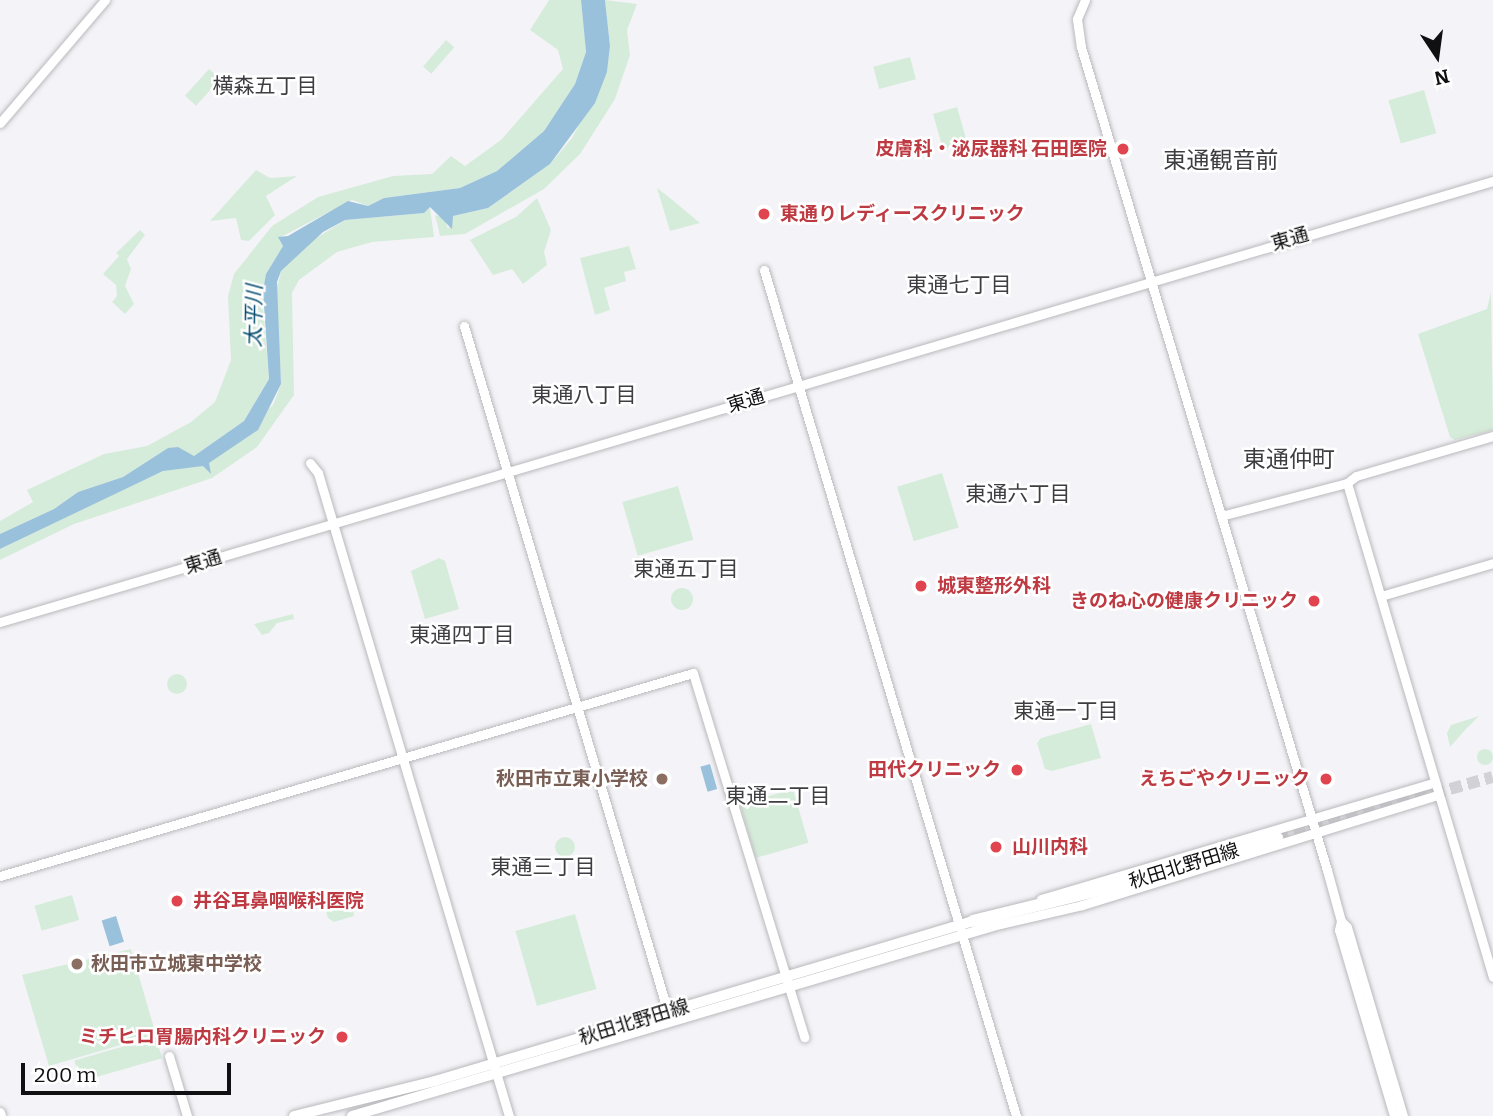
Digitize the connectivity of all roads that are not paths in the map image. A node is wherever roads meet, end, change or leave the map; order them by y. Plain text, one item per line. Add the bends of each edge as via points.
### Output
1 (105, 0) edge
2 (1085, 0) edge
3 (0, 123) edge
4 (1493, 181) edge
5 (764, 270) dead end
6 (1151, 281) junction
7 (464, 326) dead end
8 (797, 386) junction
9 (1493, 436) edge
10 (310, 463) dead end
11 (508, 471) junction
12 (1347, 483) junction
13 (1221, 516) junction
14 (333, 523) junction
15 (1493, 562) edge
16 (1381, 596) junction
17 (0, 622) edge
18 (579, 707) junction
19 (402, 758) junction
20 (1435, 782) junction
21 (1438, 795) junction
22 (1311, 820) junction
23 (1315, 835) junction
24 (1277, 838) tunnel mouth
25 (0, 876) edge
26 (1049, 904) junction
27 (973, 921) junction
28 (1341, 921) junction
29 (1000, 924) junction
30 (960, 930) junction
31 (786, 976) junction
32 (1493, 977) edge
33 (789, 989) junction
34 (668, 1012) junction
35 (671, 1024) junction
36 (804, 1037) dead end
37 (169, 1056) dead end
38 (493, 1063) junction
39 (497, 1076) junction
40 (187, 1116) edge
41 (294, 1116) edge
42 (352, 1116) edge
43 (509, 1116) edge
44 (1016, 1116) edge
45 (1394, 1116) edge
46 (1404, 1116) edge

1 - 3 street
2 - 6 street via 1077,32
4 - 6 street, 東通
5 - 8 street
6 - 8 street, 東通
6 - 13 street
7 - 11 street
8 - 11 street, 東通
8 - 30 street
9 - 12 street via 1356,476
10 - 14 street via 318,473
11 - 14 street, 東通
11 - 18 street
12 - 13 street
12 - 16 street
13 - 22 street
14 - 17 street, 東通
14 - 19 street
15 - 16 street
16 - 20 street
18 - 19 street
18 - 31 street via 694,673
18 - 34 street
19 - 25 street
19 - 38 street
20 - 21 street
20 - 22 street
21 - 23 street
21 - 32 street
22 - 23 street
22 - 27 street
23 - 28 street
23 - 29 street via 1051,914
24 - 26 highway, 秋田北野田線
26 - 27 highway
26 - 29 highway
27 - 30 main road, 秋田北野田線
28 - 45 street via 1339,930
28 - 46 street via 1347,927
29 - 30 main road, 秋田北野田線
30 - 31 main road, 秋田北野田線
30 - 33 main road, 秋田北野田線
30 - 44 street
31 - 33 street
31 - 34 main road, 秋田北野田線
33 - 35 main road, 秋田北野田線
33 - 36 street
34 - 35 street
34 - 38 main road, 秋田北野田線
35 - 39 main road, 秋田北野田線
37 - 40 street
38 - 39 street
38 - 41 main road, 秋田北野田線
39 - 42 main road, 秋田北野田線
39 - 43 street

